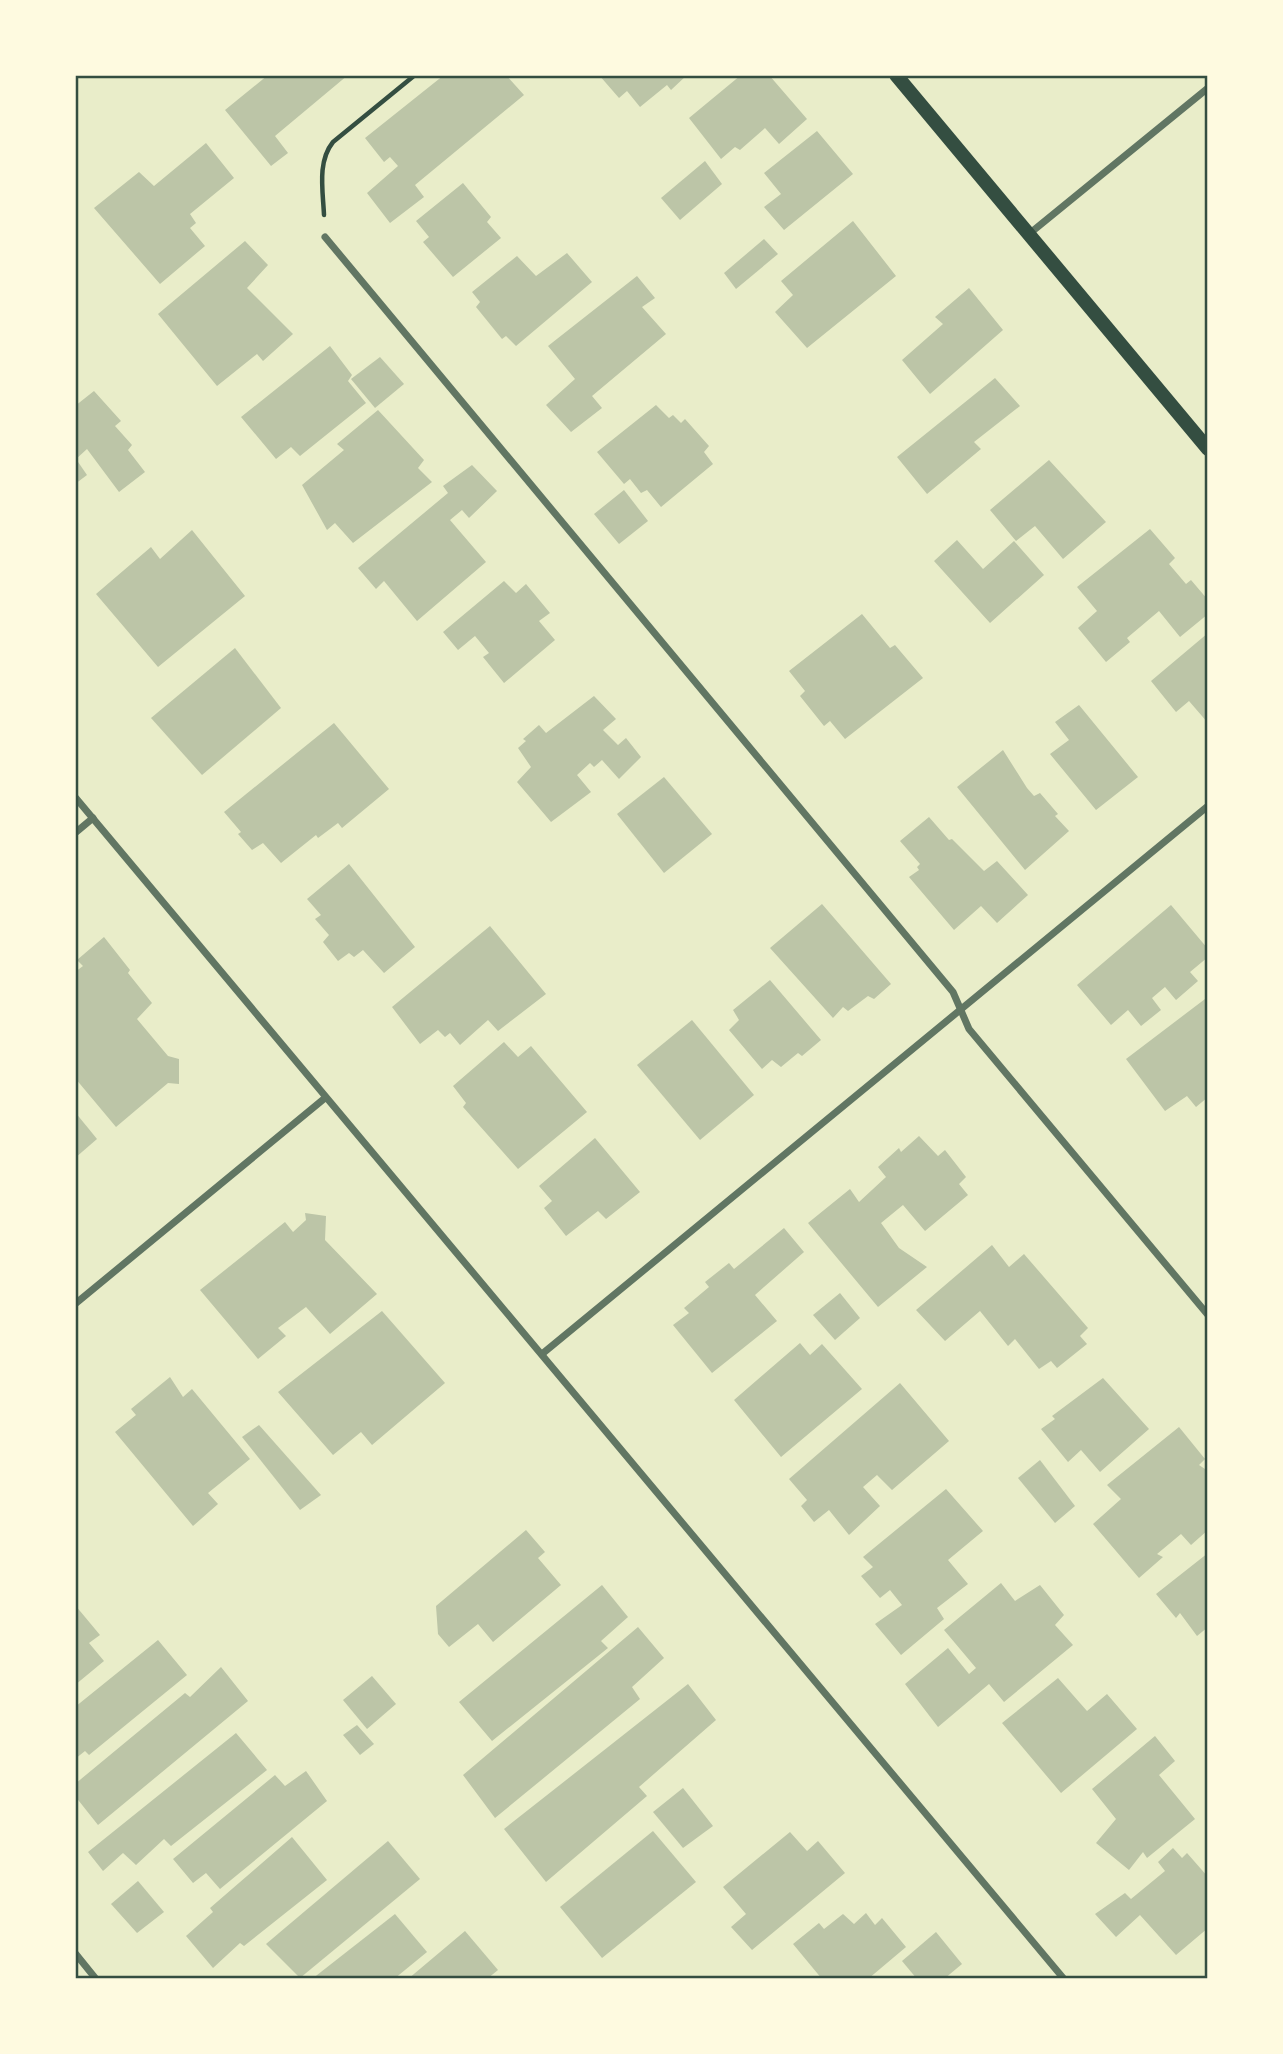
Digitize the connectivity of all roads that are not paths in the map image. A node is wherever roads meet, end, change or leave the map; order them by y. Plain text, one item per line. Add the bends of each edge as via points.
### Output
1 (896, 75) edge
2 (1208, 88) edge
3 (1029, 234) junction
4 (325, 237) road end
5 (1208, 449) edge
6 (75, 797) edge
7 (1208, 806) edge
8 (93, 818) junction
9 (75, 833) edge
10 (961, 1010) junction
11 (325, 1098) junction
12 (75, 1304) edge
13 (1208, 1315) edge
14 (542, 1354) junction
15 (75, 1954) edge
16 (96, 1979) edge
17 (1063, 1979) edge

1 - 3 main road
2 - 3 street
3 - 5 main road
4 - 10 street via 944,981
6 - 8 street
7 - 10 street
8 - 9 street
8 - 11 street
10 - 13 street via 969,1029
10 - 14 street
11 - 12 street
11 - 14 street
14 - 17 street
15 - 16 street

